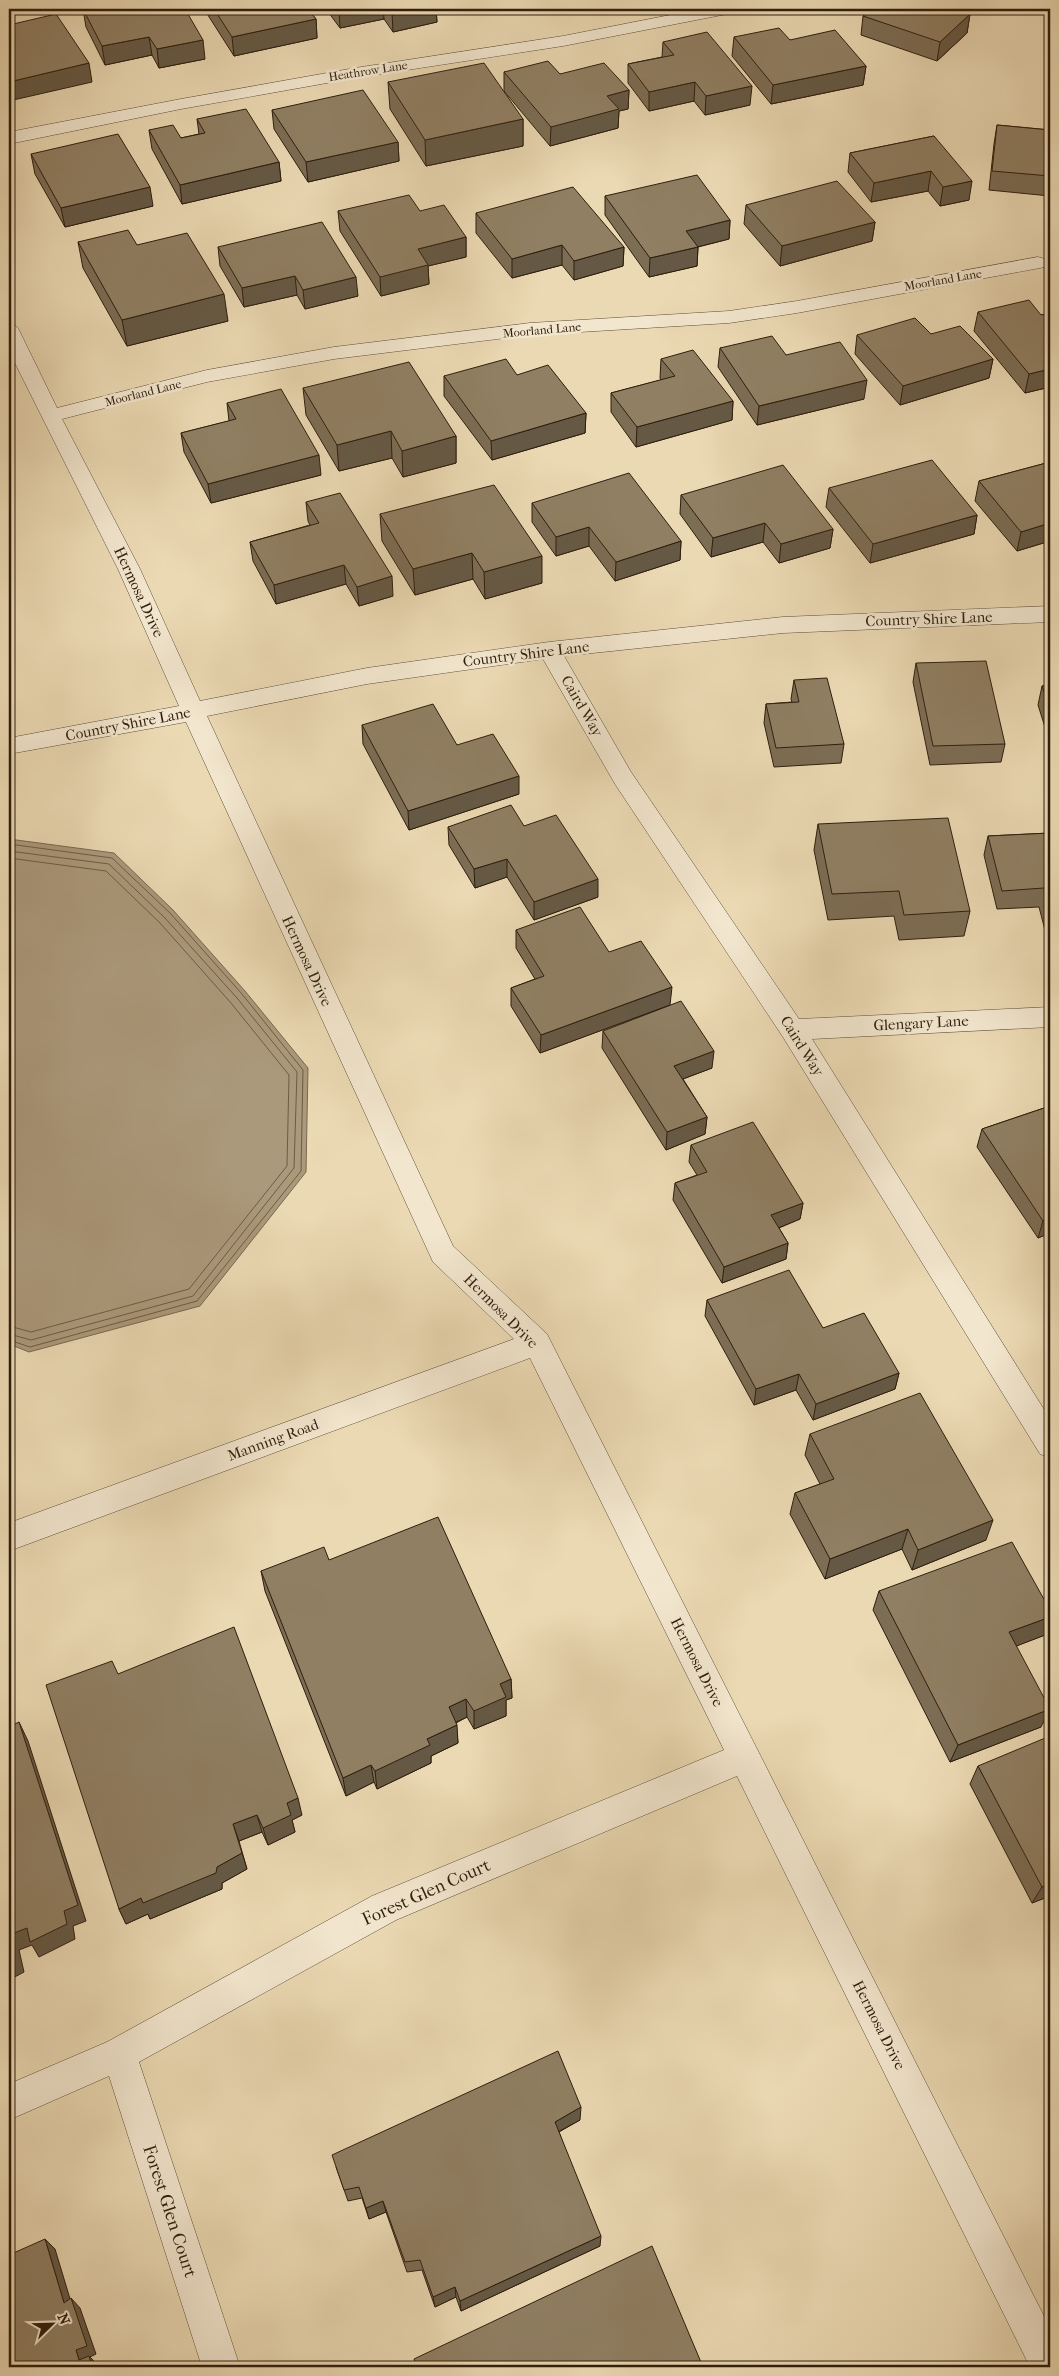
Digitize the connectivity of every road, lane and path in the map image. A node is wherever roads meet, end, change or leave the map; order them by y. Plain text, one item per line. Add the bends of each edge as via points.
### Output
1 (727, 9) edge
2 (9, 138) edge
3 (1038, 262) dead end
4 (9, 330) edge
5 (50, 416) junction
6 (1050, 614) edge
7 (549, 650) junction
8 (192, 712) junction
9 (9, 746) edge
10 (1050, 1017) edge
11 (792, 1030) junction
12 (537, 1343) junction
13 (1050, 1445) edge
14 (9, 1538) edge
15 (745, 1757) junction
16 (119, 2054) junction
17 (9, 2102) edge
18 (221, 2367) edge
19 (1050, 2367) edge

1 - 2 street, Heathrow Lane via 563,41 210,98
3 - 5 street, Moorland Lane via 729,317 530,329 334,353 207,376
4 - 5 street, Hermosa Drive
5 - 8 street, Hermosa Drive via 129,569
6 - 7 street, Country Shire Lane via 783,625
7 - 8 street, Country Shire Lane via 366,676
7 - 11 street, Caird Way via 623,778
8 - 9 street, Country Shire Lane
8 - 12 street, Hermosa Drive via 443,1254
10 - 11 street, Glengary Lane
11 - 13 street, Caird Way
12 - 14 street, Manning Road
12 - 15 street, Hermosa Drive
15 - 16 street, Forest Glen Court via 384,1908
15 - 19 street, Hermosa Drive
16 - 17 street, Forest Glen Court
16 - 18 street, Forest Glen Court

